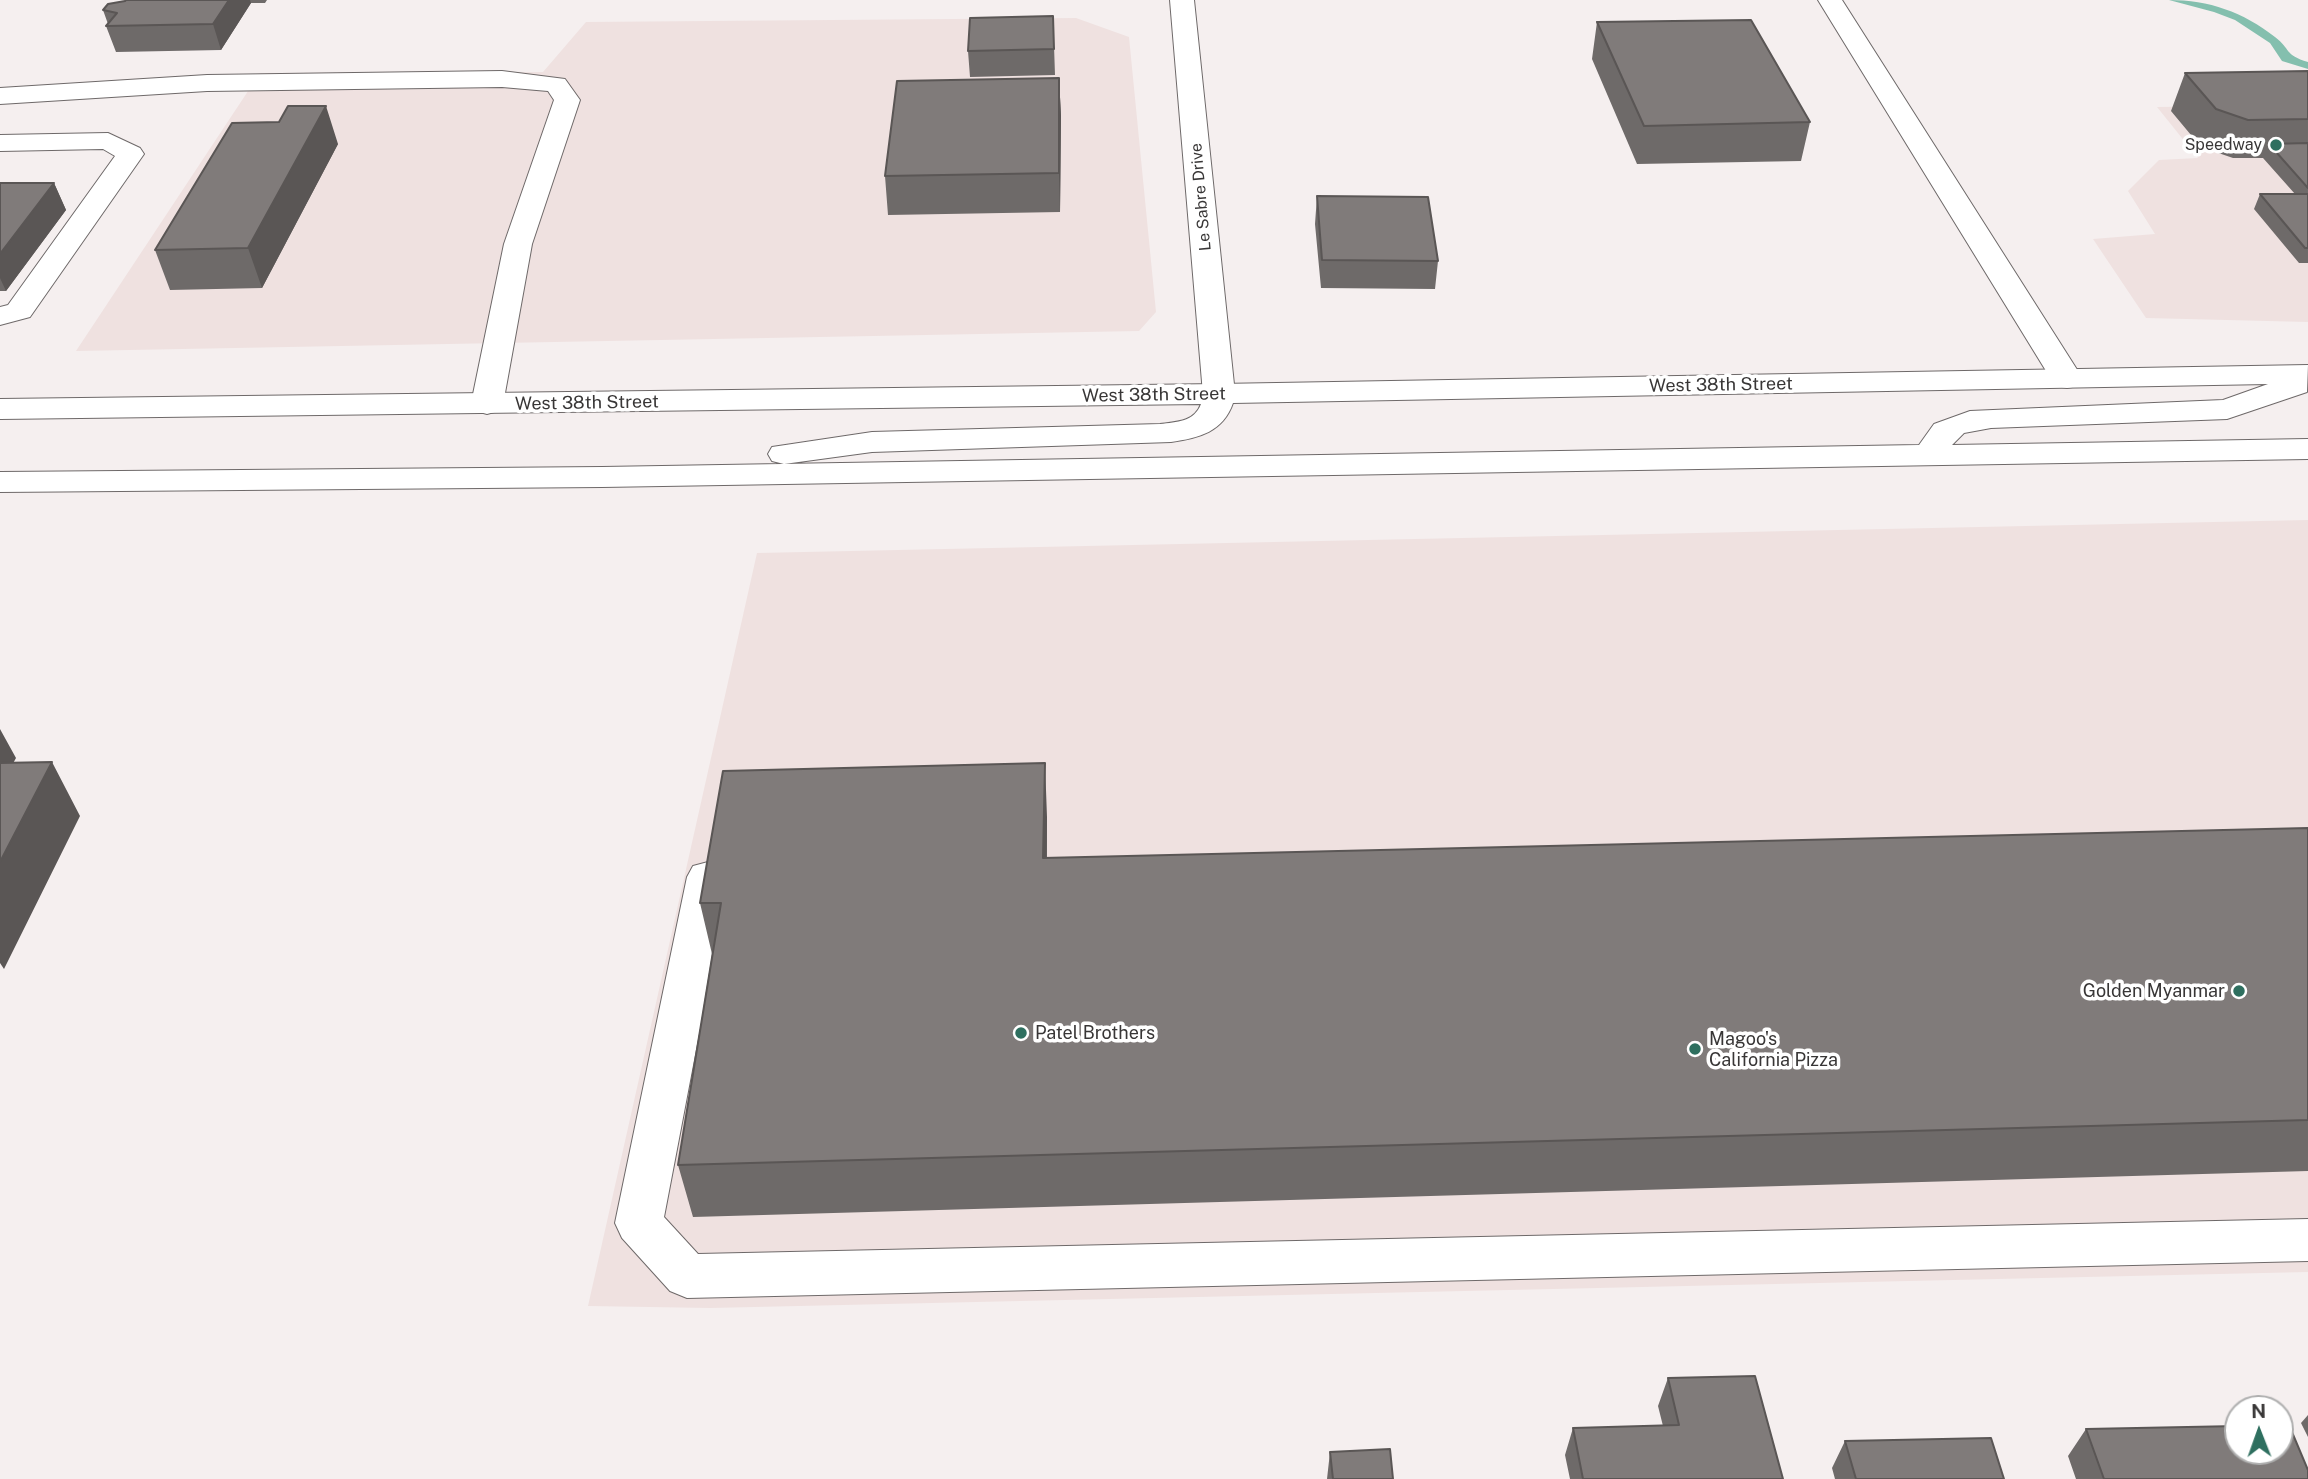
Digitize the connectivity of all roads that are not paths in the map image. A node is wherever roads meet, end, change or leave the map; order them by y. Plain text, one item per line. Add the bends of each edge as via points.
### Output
1 (1182, 0) edge
2 (1830, 0) edge
3 (0, 96) edge
4 (0, 143) edge
5 (0, 316) edge
6 (2308, 374) edge
7 (2067, 379) junction
8 (2308, 381) edge
9 (1219, 394) junction
10 (487, 404) junction
11 (0, 409) edge
12 (2308, 449) edge
13 (1933, 456) junction
14 (602, 477) junction
15 (0, 482) edge
16 (708, 877) edge
17 (2308, 1240) edge

1 - 9 main road, Le Sabre Drive
2 - 7 main road
3 - 10 main road via 207,83 502,79 556,84 566,100 518,244
4 - 5 main road via 108,141 130,154 19,310
6 - 7 main road, West 38th Street
7 - 9 main road, West 38th Street
8 - 13 main road via 2227,409 1965,422 1941,434
9 - 10 main road, West 38th Street
9 - 14 main road via 1213,417 1188,430 872,442
10 - 11 main road, West 38th Street
12 - 13 main road
13 - 14 main road
14 - 15 main road
16 - 17 main road via 639,1223 687,1276

